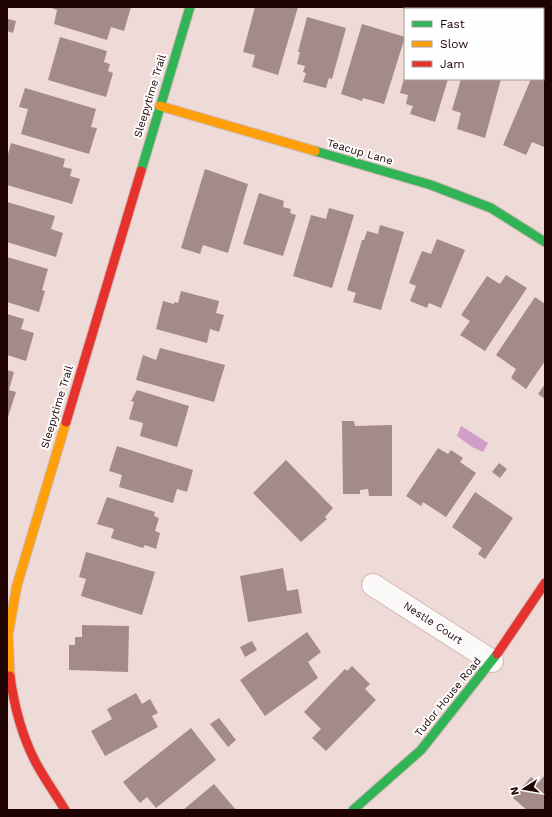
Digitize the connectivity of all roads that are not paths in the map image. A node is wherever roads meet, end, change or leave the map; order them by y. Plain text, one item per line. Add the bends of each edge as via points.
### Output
1 (190, 7) edge
2 (160, 106) junction
3 (545, 242) edge
4 (545, 583) edge
5 (373, 585) dead end
6 (492, 661) junction
7 (66, 810) edge
8 (353, 810) edge

1 - 2 street, Sleepytime Trail
2 - 3 street, Teacup Lane via 431,185 491,208
2 - 7 street, Sleepytime Trail via 17,585 10,616 8,641 14,702 22,729 41,773
4 - 6 street, Tudor House Road
5 - 6 street, Nestle Court
6 - 8 street, Tudor House Road via 421,750

